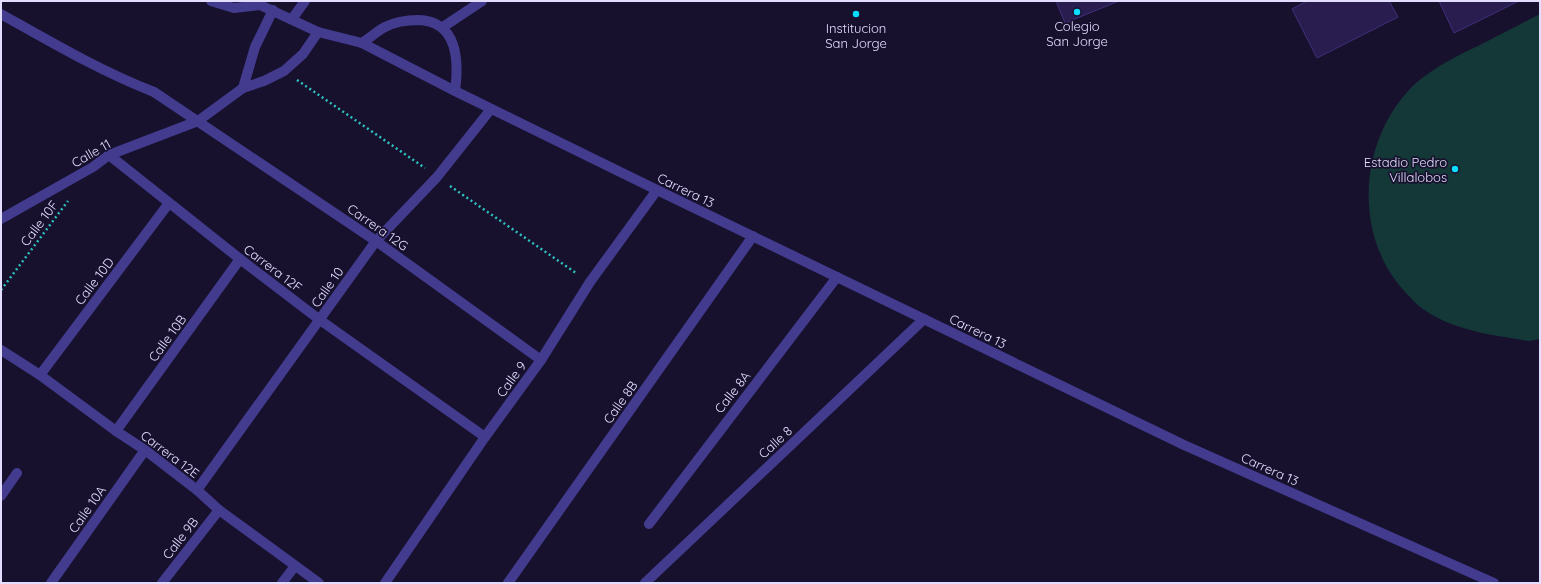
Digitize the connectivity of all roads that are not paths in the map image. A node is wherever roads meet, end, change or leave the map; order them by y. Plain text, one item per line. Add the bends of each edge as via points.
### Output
1 (211, 1) edge
2 (305, 1) edge
3 (482, 1) edge
4 (258, 3) edge
5 (273, 10) junction
6 (1, 14) edge
7 (292, 19) junction
8 (444, 27) junction
9 (318, 32) junction
10 (362, 43) junction
11 (243, 88) junction
12 (456, 91) junction
13 (491, 109) junction
14 (198, 121) junction
15 (109, 155) junction
16 (657, 190) junction
17 (169, 203) junction
18 (1, 218) edge
19 (753, 236) junction
20 (376, 241) junction
21 (240, 259) junction
22 (837, 277) junction
23 (320, 320) junction
24 (924, 320) junction
25 (1, 350) edge
26 (541, 360) junction
27 (40, 375) junction
28 (116, 431) junction
29 (485, 437) junction
30 (145, 450) junction
31 (17, 474) dead end
32 (196, 490) junction
33 (1, 496) edge
34 (219, 510) junction
35 (649, 524) dead end
36 (295, 566) junction
37 (51, 583) edge
38 (162, 583) edge
39 (282, 583) edge
40 (319, 583) edge
41 (385, 583) edge
42 (508, 583) edge
43 (645, 583) edge
44 (1494, 583) edge

1 - 4 street, Carrera 13 via 234,8
2 - 7 street
3 - 8 street
4 - 5 street, Carrera 13
5 - 7 street, Carrera 13
5 - 11 street via 255,47
6 - 14 street via 97,67 154,92
7 - 9 street, Carrera 13
8 - 10 street via 426,20 406,20 386,27
8 - 12 street via 457,59
9 - 10 street, Carrera 13
9 - 11 street, Calle 11 via 303,54 284,71
10 - 12 street, Carrera 13
11 - 14 street, Calle 11
12 - 13 street, Carrera 13
13 - 16 street, Carrera 13
13 - 20 street, Calle 10 via 437,176
14 - 15 street, Calle 11
14 - 20 street, Carrera 12G
15 - 17 street, Carrera 12F
15 - 18 street, Calle 11 via 93,167
16 - 19 street, Carrera 13
16 - 26 street, Calle 9 via 590,282
17 - 21 street, Carrera 12F
17 - 27 street, Calle 10D
19 - 22 street, Carrera 13
19 - 42 street, Calle 8B
20 - 23 street, Calle 10
20 - 26 street, Carrera 12G
21 - 23 street, Carrera 12F
21 - 28 street, Calle 10B
22 - 24 street, Carrera 13
22 - 35 street, Calle 8A
23 - 29 street, Carrera 12F
23 - 32 street, Calle 10
24 - 43 street, Calle 8
24 - 44 street, Carrera 13 via 1184,445
25 - 27 street, Carrera 12E
26 - 29 street, Calle 9
27 - 28 street, Carrera 12E
28 - 30 street, Carrera 12E
29 - 41 street, Calle 9
30 - 32 street, Carrera 12E
30 - 37 street, Calle 10A
31 - 33 street
32 - 34 street, Carrera 12E
34 - 36 street, Carrera 12E
34 - 38 street, Calle 9B
36 - 39 street
36 - 40 street, Carrera 12E

